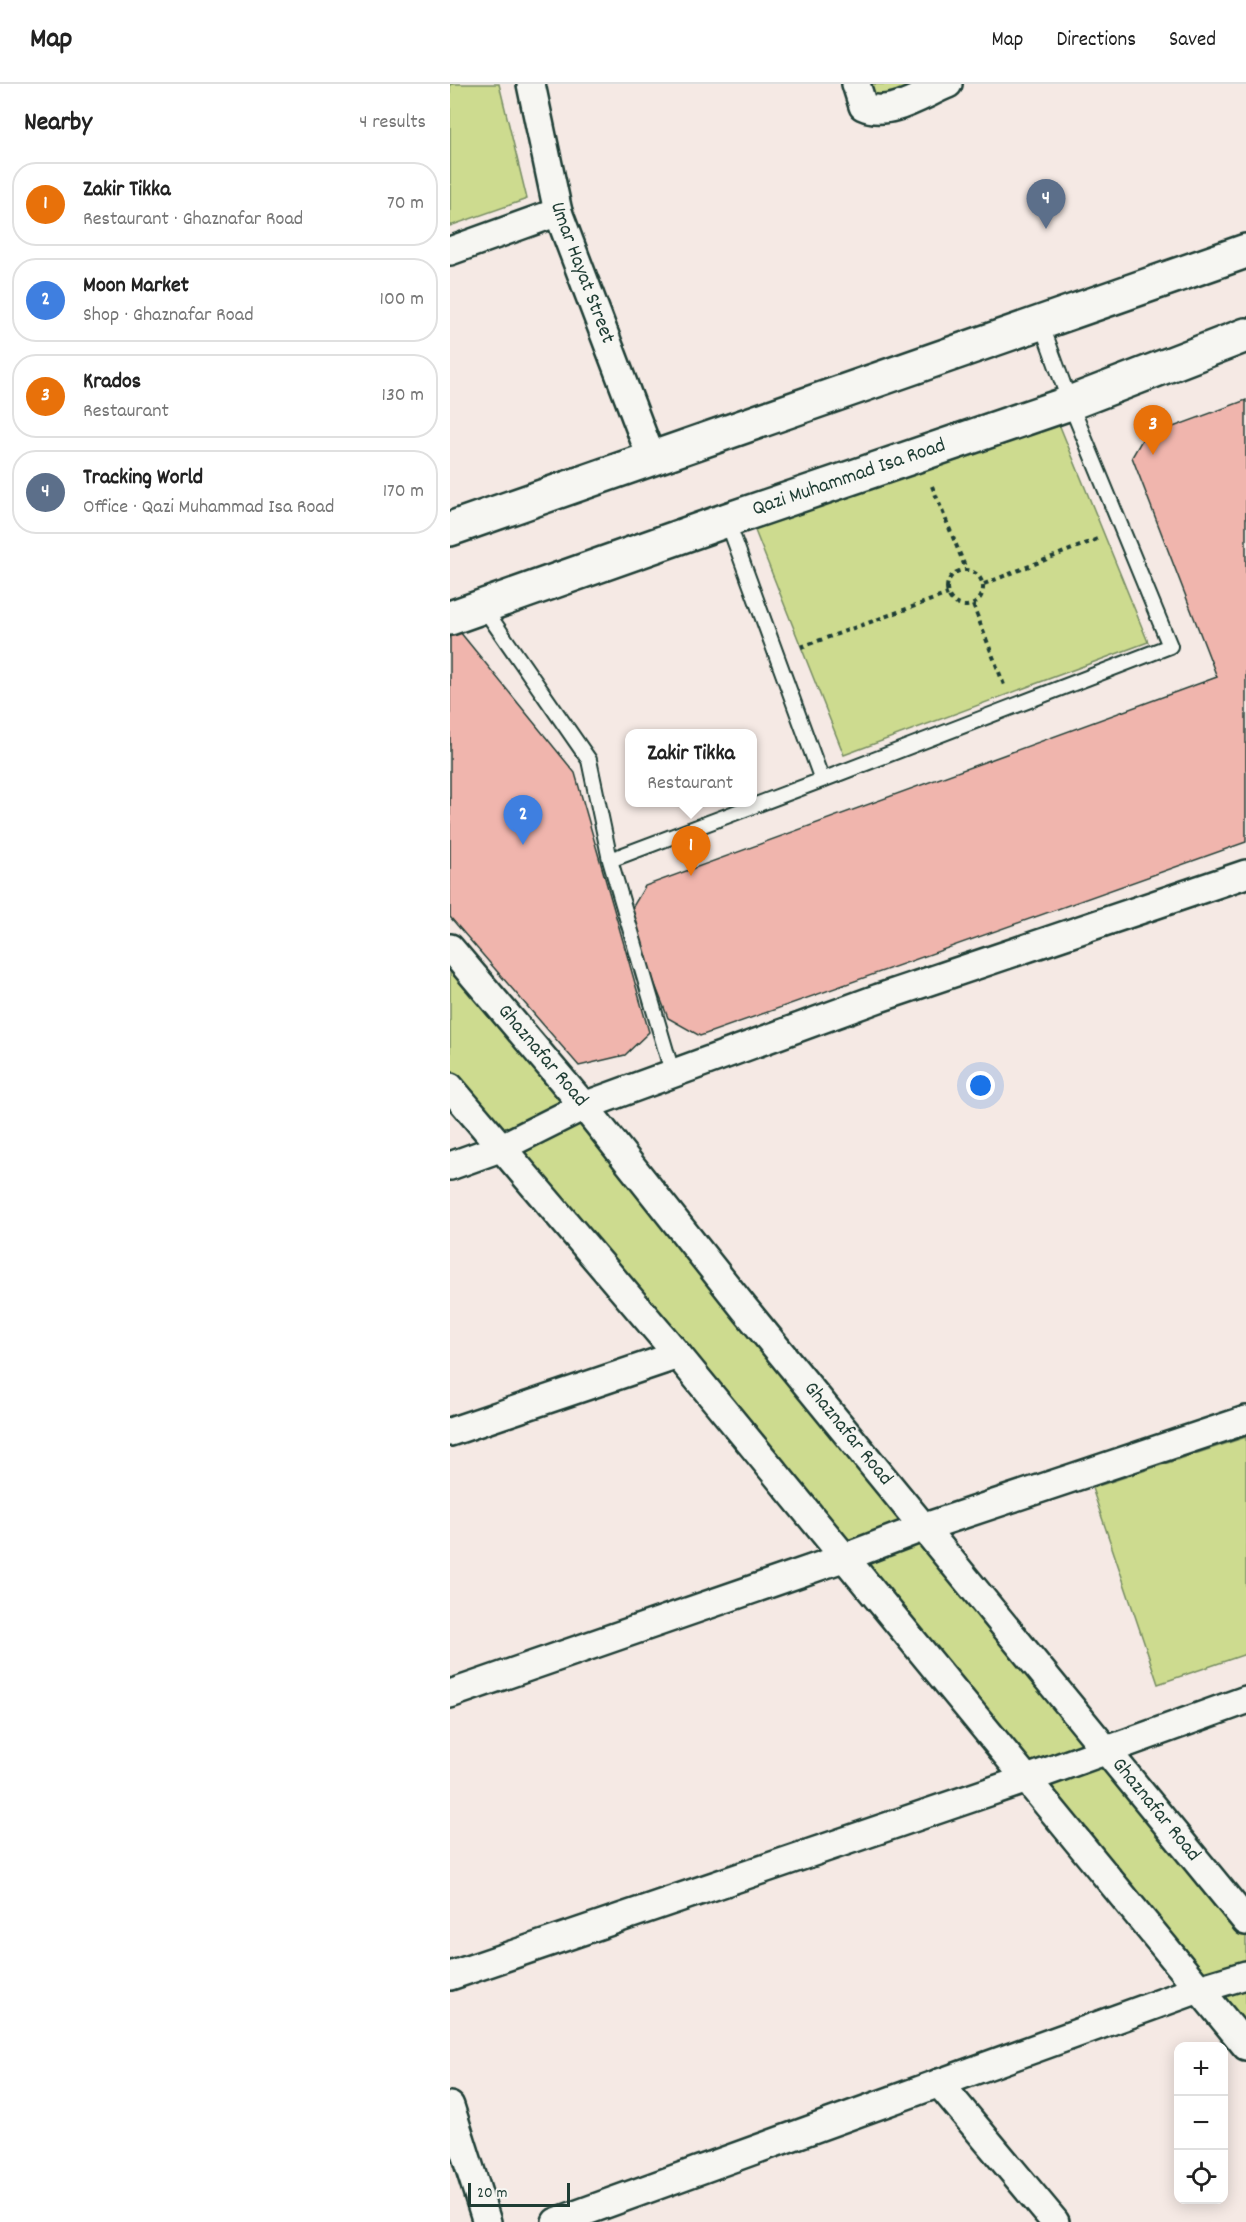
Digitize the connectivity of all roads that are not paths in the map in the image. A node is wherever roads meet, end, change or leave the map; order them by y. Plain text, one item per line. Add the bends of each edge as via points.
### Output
1 (531, 84) edge
2 (856, 84) edge
3 (948, 84) edge
4 (558, 212) junction
5 (450, 251) edge
6 (1246, 251) edge
7 (1041, 322) junction
8 (1246, 335) edge
9 (1070, 403) junction
10 (651, 457) junction
11 (727, 520) junction
12 (450, 529) edge
13 (482, 606) junction
14 (450, 618) edge
15 (822, 780) junction
16 (757, 805) edge
17 (750, 807) edge
18 (610, 860) junction
19 (1246, 874) edge
20 (450, 948) edge
21 (673, 1075) junction
22 (450, 1087) edge
23 (584, 1106) junction
24 (500, 1148) junction
25 (450, 1166) edge
26 (678, 1355) junction
27 (1246, 1420) edge
28 (450, 1432) edge
29 (922, 1528) junction
30 (843, 1558) junction
31 (450, 1694) edge
32 (1246, 1700) edge
33 (1105, 1751) junction
34 (1027, 1779) junction
35 (1246, 1922) edge
36 (1246, 1975) edge
37 (450, 1976) edge
38 (1199, 1989) junction
39 (1246, 2046) edge
40 (939, 2083) junction
41 (450, 2106) edge
42 (487, 2222) edge
43 (556, 2222) edge
44 (1055, 2222) edge

1 - 4 street, Umar Hayat Street
2 - 3 street via 863,106 874,111 886,110
4 - 5 street
4 - 10 street, Umar Hayat Street
6 - 7 street
7 - 9 lane
7 - 10 street
8 - 9 street, Qazi Muhammad Isa Road
9 - 11 street, Qazi Muhammad Isa Road
9 - 15 lane via 1170,646
10 - 12 street
11 - 13 street, Qazi Muhammad Isa Road
11 - 15 lane
13 - 14 street, Qazi Muhammad Isa Road
13 - 18 lane via 590,760
15 - 16 lane
17 - 18 lane
18 - 21 lane
19 - 21 street via 879,998
20 - 23 street, Ghaznafar Road
21 - 23 street
22 - 24 street
23 - 24 street
23 - 29 street, Ghaznafar Road
24 - 25 street
24 - 26 street
26 - 28 street
26 - 30 street
27 - 29 street
29 - 30 street
29 - 33 street, Ghaznafar Road
30 - 31 street
30 - 34 street
32 - 33 street
33 - 34 street
33 - 35 street, Ghaznafar Road
34 - 37 street
34 - 38 street
36 - 38 street
38 - 39 street
38 - 40 street
40 - 43 street
40 - 44 street
41 - 42 street

